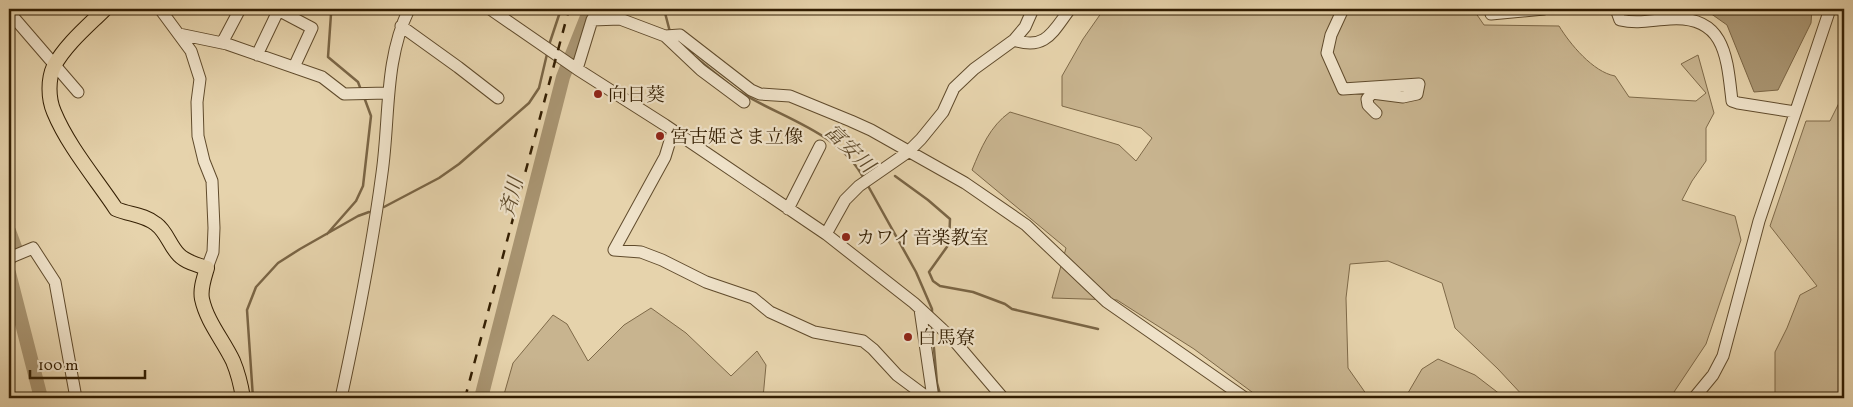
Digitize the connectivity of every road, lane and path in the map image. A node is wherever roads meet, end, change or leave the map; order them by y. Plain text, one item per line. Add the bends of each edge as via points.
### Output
1 (105, 9) edge
2 (160, 9) edge
3 (240, 9) edge
4 (278, 9) edge
5 (408, 9) edge
6 (490, 9) edge
7 (599, 9) edge
8 (1033, 9) edge
9 (1070, 9) edge
10 (1343, 9) edge
11 (1490, 9) edge
12 (1544, 9) edge
13 (1616, 9) edge
14 (1830, 9) edge
15 (9, 12) edge
16 (592, 20) junction
17 (401, 26) junction
18 (179, 34) junction
19 (665, 36) junction
20 (1014, 40) junction
21 (222, 43) junction
22 (257, 55) junction
23 (55, 65) junction
24 (294, 67) junction
25 (577, 69) junction
26 (78, 92) dead end
27 (388, 93) junction
28 (498, 98) dead end
29 (744, 102) dead end
30 (1795, 112) junction
31 (1376, 114) dead end
32 (673, 131) junction
33 (820, 146) dead end
34 (908, 152) junction
35 (788, 209) junction
36 (826, 234) junction
37 (9, 258) edge
38 (207, 268) junction
39 (918, 307) junction
40 (76, 398) edge
41 (243, 398) edge
42 (342, 398) edge
43 (928, 398) edge
44 (933, 398) edge
45 (1002, 398) edge
46 (1245, 398) edge
47 (1694, 398) edge

1 - 23 main road
2 - 18 street
3 - 21 street
4 - 22 street
4 - 24 street via 312,28
5 - 17 street
6 - 25 street
7 - 16 street
8 - 20 street via 1025,27
9 - 20 street via 1046,40 1032,43
10 - 31 street via 1327,53 1343,89 1419,84 1417,94 1403,97 1372,93 1368,105
11 - 12 street via 1491,14
13 - 30 street via 1620,20 1634,23 1681,18 1694,21 1721,42 1727,57 1732,101
14 - 30 street
15 - 23 street
16 - 19 street via 620,19
16 - 25 street
17 - 27 street
17 - 28 street
18 - 21 street
18 - 38 street via 191,51 200,79 198,136 212,181 214,228 213,252
19 - 29 street via 701,70
19 - 34 street via 680,35 751,90 806,102 871,130
20 - 34 street via 954,88 943,112
21 - 22 street
22 - 24 street
23 - 26 street
23 - 38 main road via 49,89 53,110 116,209 139,214 155,223 186,261
24 - 27 street via 322,76 344,94
25 - 32 street
27 - 42 street via 382,171
30 - 47 street via 1760,221 1723,356 1713,375
32 - 35 street
32 - 43 street via 665,157 614,250 641,252 662,260 706,282 753,298 770,312 814,332 863,340 897,376
33 - 35 street
34 - 36 street via 859,186 845,200
34 - 46 street via 965,184 1026,225 1106,302
35 - 36 street
36 - 39 street
37 - 40 street via 33,248 55,282
38 - 41 main road via 202,298 232,361
39 - 44 street
39 - 45 street via 958,344

